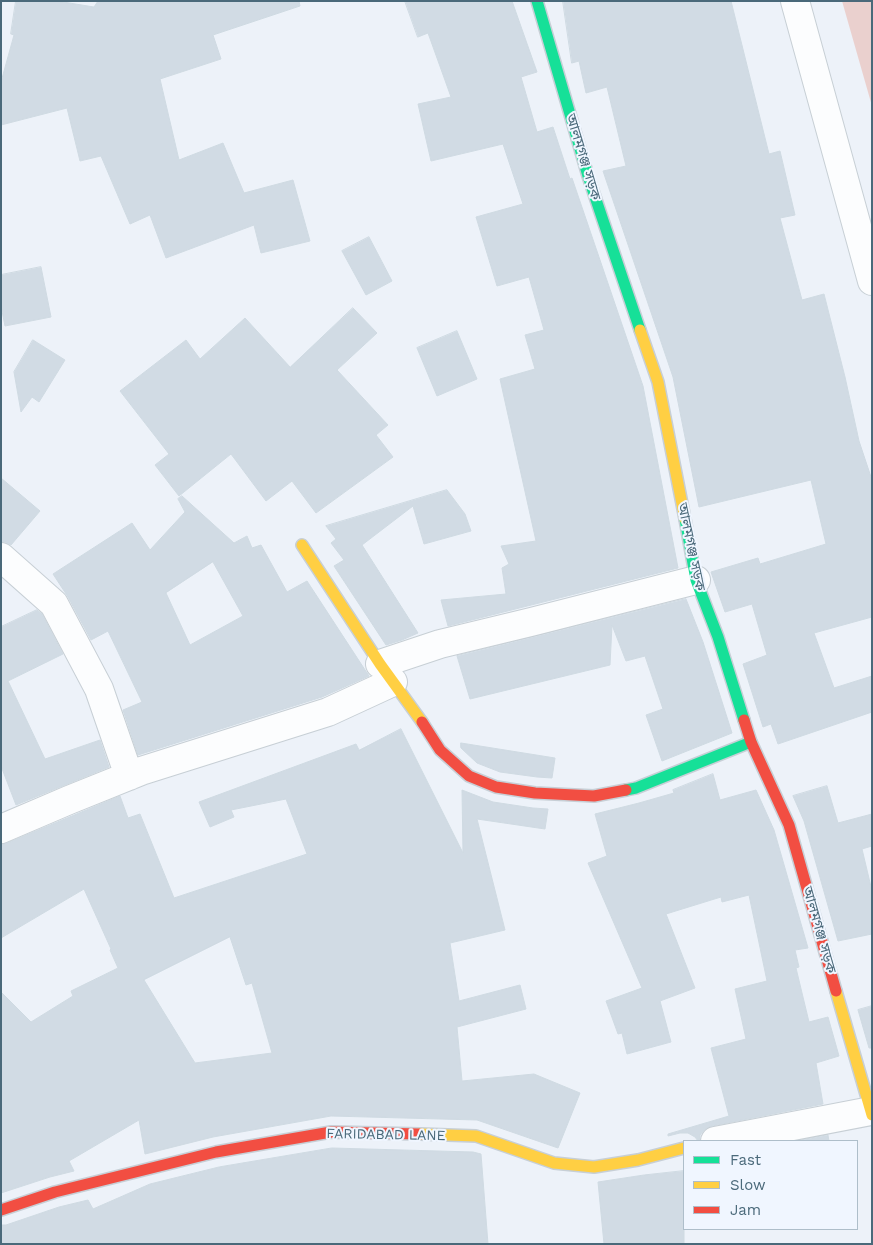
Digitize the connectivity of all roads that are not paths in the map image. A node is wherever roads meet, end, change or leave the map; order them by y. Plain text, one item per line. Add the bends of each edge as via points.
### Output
1 (538, 1) edge
2 (795, 1) edge
3 (872, 281) edge
4 (302, 545) dead end
5 (1, 557) edge
6 (696, 580) junction
7 (386, 673) junction
8 (751, 742) junction
9 (130, 776) junction
10 (1, 829) edge
11 (871, 1113) edge
12 (721, 1140) edge
13 (683, 1148) edge
14 (1, 1210) edge

1 - 6 street, আলমগঞ্জ সড়ক via 588,176 658,382
2 - 3 street
4 - 7 street
5 - 9 street via 54,604 99,689
6 - 7 street via 440,644
6 - 8 street, আলমগঞ্জ সড়ক via 718,637
7 - 8 street via 440,750 469,776 496,787 594,796 636,788
7 - 9 street via 328,712
8 - 11 street, আলমগঞ্জ সড়ক via 789,824
9 - 10 street
11 - 12 street
13 - 14 street, FARIDABAD LANE via 594,1167 554,1163 476,1136 331,1132 206,1154 55,1192

